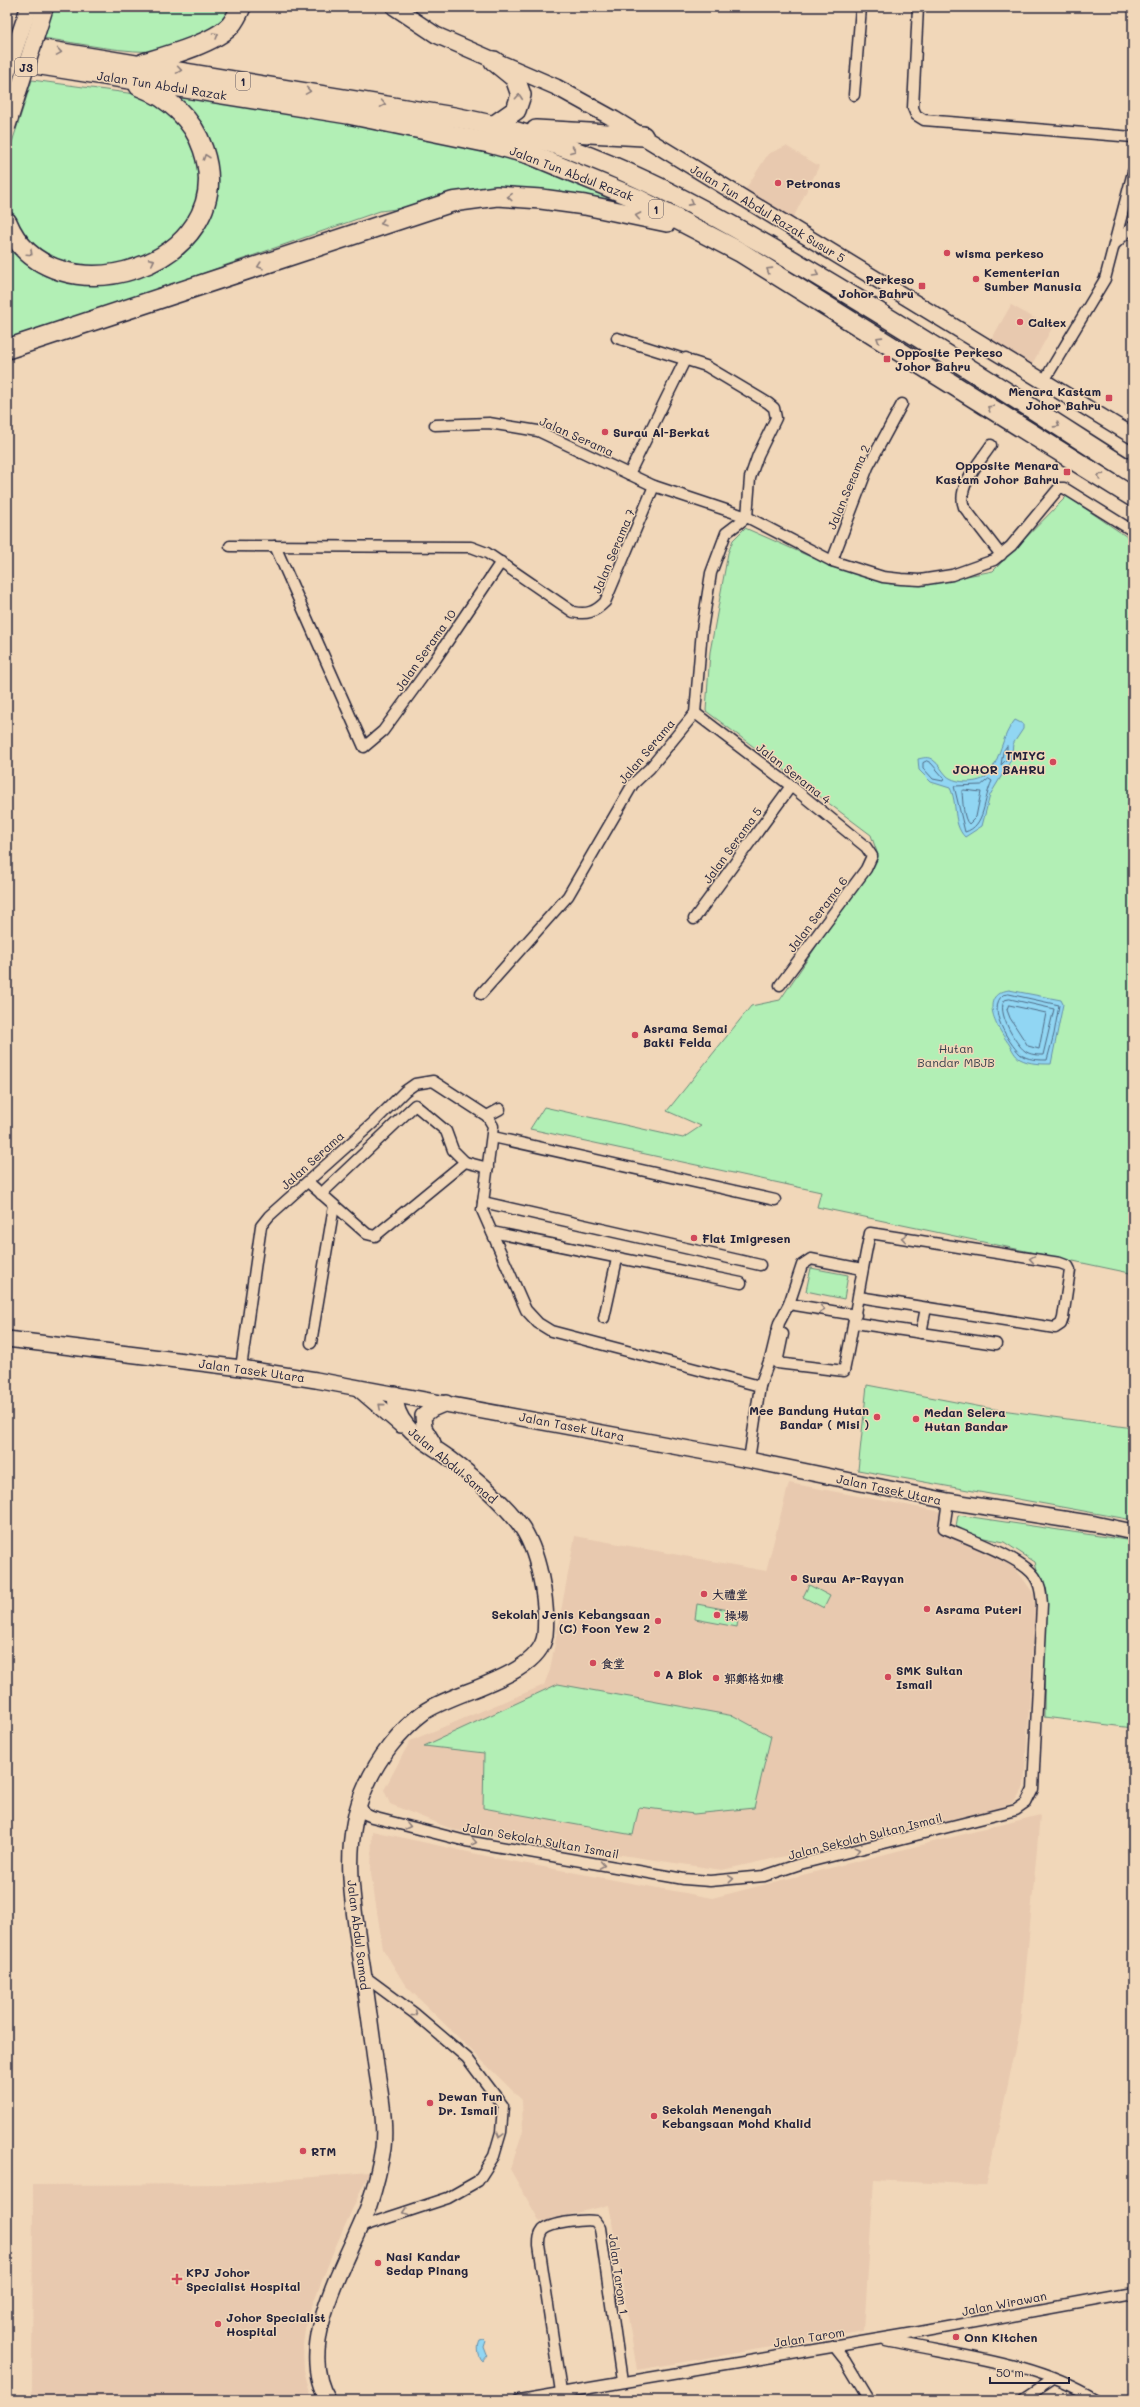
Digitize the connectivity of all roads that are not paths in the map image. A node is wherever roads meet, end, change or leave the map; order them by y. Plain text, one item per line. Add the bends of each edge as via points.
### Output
1 (29, 7) edge
2 (44, 7) edge
3 (241, 7) edge
4 (394, 7) edge
5 (861, 7) edge
6 (918, 7) edge
7 (7, 44) edge
8 (7, 60) edge
9 (494, 60) junction
10 (141, 64) junction
11 (7, 72) edge
12 (117, 78) junction
13 (854, 95) dead end
14 (7, 127) edge
15 (504, 127) junction
16 (643, 136) junction
17 (1133, 137) edge
18 (1133, 172) edge
19 (1129, 205) edge
20 (7, 222) edge
21 (1133, 226) edge
22 (1116, 243) junction
23 (740, 252) junction
24 (617, 338) dead end
25 (7, 349) edge
26 (686, 358) junction
27 (1044, 381) junction
28 (902, 404) dead end
29 (435, 425) dead end
30 (1133, 436) edge
31 (991, 445) dead end
32 (1133, 473) edge
33 (630, 474) junction
34 (654, 486) junction
35 (1133, 497) edge
36 (747, 517) junction
37 (1133, 531) edge
38 (230, 546) dead end
39 (275, 546) junction
40 (1001, 554) junction
41 (832, 561) junction
42 (500, 562) junction
43 (695, 713) junction
44 (791, 786) junction
45 (872, 858) joint
46 (694, 919) dead end
47 (780, 985) dead end
48 (481, 994) dead end
49 (500, 1109) dead end
50 (487, 1116) junction
51 (493, 1138) junction
52 (465, 1162) junction
53 (484, 1167) junction
54 (315, 1188) junction
55 (776, 1200) dead end
56 (483, 1202) junction
57 (334, 1206) junction
58 (492, 1232) junction
59 (617, 1259) junction
60 (760, 1265) dead end
61 (862, 1269) junction
62 (741, 1283) dead end
63 (859, 1297) junction
64 (789, 1304) junction
65 (926, 1308) junction
66 (604, 1318) dead end
67 (855, 1319) junction
68 (776, 1333) junction
69 (921, 1333) junction
70 (7, 1339) edge
71 (311, 1343) dead end
72 (996, 1344) dead end
73 (241, 1368) junction
74 (760, 1386) junction
75 (356, 1387) junction
76 (395, 1394) junction
77 (446, 1403) junction
78 (422, 1438) junction
79 (438, 1450) junction
80 (749, 1460) junction
81 (948, 1501) junction
82 (1133, 1532) edge
83 (360, 1805) junction
84 (364, 1976) junction
85 (360, 2227) junction
86 (1133, 2293) edge
87 (920, 2332) junction
88 (880, 2339) junction
89 (834, 2346) junction
90 (928, 2349) junction
91 (1053, 2380) junction
92 (622, 2381) junction
93 (561, 2392) junction
94 (328, 2400) edge
95 (519, 2400) edge
96 (869, 2400) edge
97 (1023, 2400) edge
98 (1096, 2400) edge

1 - 11 main road, J3, bridge
2 - 14 main road, J3, bridge
10 -> 3 highway via 207,40 229,27
4 - 9 street, Jalan Tun Abdul Razak Susur 5 via 436,35
5 - 13 street
6 - 17 street via 913,108 916,115 924,120
7 -> 10 highway, Jalan Tun Abdul Razak / 1
8 - 12 highway, Jalan Tun Abdul Razak / 1
15 -> 9 highway via 516,110 521,95 515,78
9 - 16 street, Jalan Tun Abdul Razak Susur 5 via 556,87
10 -> 15 highway, Jalan Tun Abdul Razak / 1
20 -> 12 highway via 29,253 50,268 73,275 114,274 144,265 172,251 193,232 204,209 209,186 208,163 198,135 180,111 150,90
12 - 23 highway, Jalan Tun Abdul Razak / 1 via 348,114 516,150 636,198
15 - 16 highway
15 -> 32 highway, Jalan Tun Abdul Razak / 1 via 564,147 671,192 892,320
16 - 27 street, Jalan Tun Abdul Razak Susur 5
18 - 19 street
19 - 22 street
21 - 22 street
22 - 27 street via 1105,279
23 -> 25 highway via 662,220 585,205 497,196 452,202
35 -> 23 highway, Jalan Tun Abdul Razak / 1
24 - 26 street
26 - 33 street
26 - 36 street via 706,366 774,408 776,418 750,478
27 - 30 street, Jalan Tun Abdul Razak Susur 5
28 - 41 street, Jalan Serama 2 via 868,467
29 - 33 street, Jalan Serama via 489,423 538,431
31 - 40 street via 962,490 961,500
33 - 34 street, Jalan Serama
34 - 36 street, Jalan Serama
34 - 42 street, Jalan Serama 7 via 605,602 596,611 583,614 573,612
36 - 41 street, Jalan Serama
36 - 43 street via 726,533 711,573 702,630
37 - 40 street, Jalan Serama via 1064,488 1058,489 1011,546
38 - 39 street
39 - 42 street via 471,547 487,552
39 - 42 street, Jalan Serama 10 via 364,747 383,732 435,660
40 - 41 street, Jalan Serama via 994,560 952,575 920,580 883,577
43 - 44 street, Jalan Serama 4
43 - 48 street, Jalan Serama via 650,768 633,784 568,896
44 - 45 street, Jalan Serama 4 via 866,847
44 - 46 street, Jalan Serama 5
45 - 47 street, Jalan Serama 6
49 - 50 street
50 - 51 street via 493,1126
50 - 54 street, Jalan Serama via 438,1083 428,1081 415,1084 373,1123
51 - 53 street
51 - 55 street
52 - 53 street
52 - 54 street via 453,1150 446,1131 415,1105
52 - 57 street via 375,1236 367,1234
53 - 56 street
54 - 57 street
54 - 73 street, Jalan Serama via 269,1216 261,1226
56 - 58 street via 482,1210
56 - 60 street
57 - 71 street
58 - 59 street
58 - 74 street via 526,1310 538,1323 551,1331
59 - 62 street
59 - 66 street
61 - 63 street
61 - 64 street via 808,1260 802,1265
65 -> 61 street via 1057,1327 1063,1318 1070,1267 1060,1263 870,1233
63 - 65 street
63 - 67 street
64 -> 67 street
64 - 68 street
65 - 69 street
67 - 68 street via 844,1371 777,1363 783,1334
67 - 69 street
68 - 74 street
69 - 72 street
70 - 73 street, Jalan Tasek Utara
73 - 75 street, Jalan Tasek Utara
74 - 80 street
75 - 76 street, Jalan Tasek Utara
78 -> 75 street via 411,1434
76 - 77 street, Jalan Tasek Utara
76 - 78 street, Jalan Abdul Samad via 400,1416 409,1429
77 - 79 street via 427,1412 422,1420
77 - 80 street, Jalan Tasek Utara
78 - 79 street, Jalan Abdul Samad
79 - 83 street, Jalan Abdul Samad via 484,1487 520,1524 530,1541 538,1566 543,1596 544,1639 538,1653 523,1666 426,1711 408,1726 379,1763 365,1786
80 - 81 street, Jalan Tasek Utara
81 - 82 street, Jalan Tasek Utara
83 -> 81 street, Jalan Sekolah Sultan Ismail via 365,1814 372,1817 466,1841 684,1879 710,1881 764,1876 800,1864 1016,1810 1026,1803 1033,1789 1042,1604 1040,1586 1025,1565 944,1528
83 - 84 street, Jalan Abdul Samad via 351,1843 351,1866 354,1916
84 - 85 street, Jalan Abdul Samad via 382,2106 383,2146 376,2183
84 -> 85 street via 414,2013 467,2058 502,2106 504,2116 494,2156 478,2181 448,2198
85 - 94 street, Jalan Abdul Samad via 326,2308 320,2330 317,2374
86 - 87 street, Jalan Wirawan
87 - 88 street, Jalan Wirawan
87 - 90 street
88 - 89 street, Jalan Tarom
88 - 90 street, Jalan Tarom
89 - 92 street, Jalan Tarom
89 - 96 street
90 - 91 street, Jalan Tarom via 1016,2367
91 - 97 street
91 - 98 street, Jalan Tarom
92 - 93 street, Jalan Tarom
92 - 93 street, Jalan Tarom 1 via 600,2228 595,2221 586,2220 544,2229 540,2235 539,2245
93 - 95 street, Jalan Tarom

